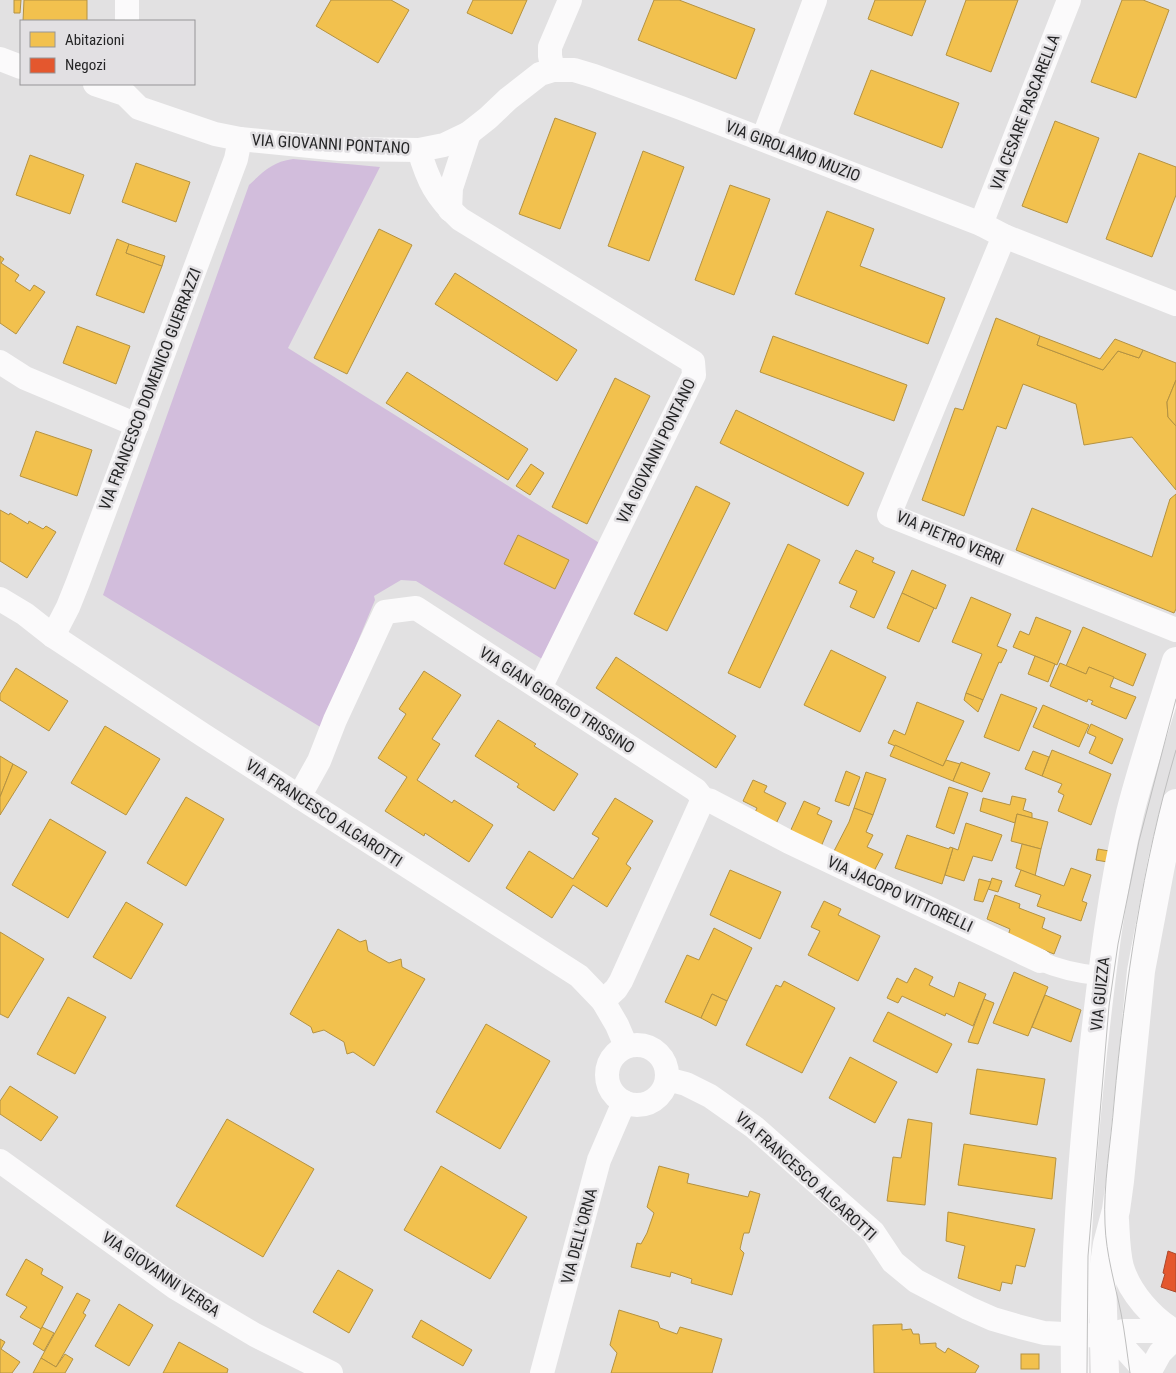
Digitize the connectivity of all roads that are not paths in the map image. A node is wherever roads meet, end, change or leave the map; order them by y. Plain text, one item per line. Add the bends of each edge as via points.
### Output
1 (128, 0) edge
2 (570, 0) edge
3 (814, 0) edge
4 (1069, 0) edge
5 (127, 20) edge
6 (0, 59) edge
7 (20, 67) edge
8 (553, 70) junction
9 (102, 85) edge
10 (125, 89) edge
11 (469, 133) junction
12 (240, 139) junction
13 (763, 139) junction
14 (419, 150) junction
15 (450, 210) junction
16 (981, 224) junction
17 (1004, 236) junction
18 (1176, 304) edge
19 (0, 362) edge
20 (137, 425) junction
21 (2, 605) edge
22 (1176, 630) edge
23 (53, 636) junction
24 (1176, 661) edge
25 (540, 688) junction
26 (299, 797) junction
27 (703, 799) junction
28 (1176, 804) edge
29 (1040, 961) joint
30 (1102, 976) junction
31 (603, 1001) junction
32 (626, 1046) junction
33 (667, 1079) junction
34 (624, 1102) junction
35 (0, 1161) edge
36 (1116, 1210) junction
37 (1175, 1333) edge
38 (1074, 1335) junction
39 (1104, 1336) junction
40 (331, 1373) edge
41 (542, 1373) edge
42 (1075, 1373) edge
43 (1105, 1373) edge
44 (1148, 1373) edge

1 - 5 street
2 - 8 street via 550,47
3 - 13 street
4 - 16 street, VIA CESARE PASCARELLA
6 - 7 street
8 - 11 street, VIA GIROLAMO MUZIO via 528,82
8 - 13 street, VIA GIROLAMO MUZIO via 574,70 594,76
9 - 10 street, VIA GIOVANNI PONTANO
10 - 12 street, VIA GIOVANNI PONTANO via 139,108 215,134
11 - 14 street, VIA GIROLAMO MUZIO via 444,145
11 - 15 street via 451,188
12 - 14 street, VIA GIOVANNI PONTANO via 340,148
12 - 20 street, VIA FRANCESCO DOMENICO GUERRAZZI via 236,159
13 - 16 street, VIA GIROLAMO MUZIO
14 - 15 street, VIA GIOVANNI PONTANO via 437,195
15 - 25 street, VIA GIOVANNI PONTANO via 469,225 692,362 694,375
16 - 17 street, VIA GIROLAMO MUZIO
17 - 18 street, VIA GIROLAMO MUZIO
17 - 22 street, VIA PIETRO VERRI via 889,515
19 - 20 street via 25,378
20 - 23 street, VIA FRANCESCO DOMENICO GUERRAZZI via 78,582
21 - 23 street, VIA FRANCESCO ALGAROTTI via 25,614
23 - 26 street, VIA FRANCESCO ALGAROTTI
24 - 30 street, VIA GUIZZA via 1130,814 1109,917
25 - 26 street, VIA GIAN GIORGIO TRISSINO via 416,608 385,612 319,762
25 - 27 street, VIA GIAN GIORGIO TRISSINO via 696,790
26 - 31 street, VIA FRANCESCO ALGAROTTI via 579,976
27 - 29 street, VIA JACOPO VITTORELLI
27 - 31 street via 621,980
28 - 36 street via 1141,971
29 - 30 street, VIA JACOPO VITTORELLI via 1076,973
30 - 38 street, VIA GUIZZA via 1082,1156
31 - 32 street, VIA FRANCESCO ALGAROTTI
32 - 33 street via 639,1044 660,1055 666,1066
32 - 34 street via 616,1052 607,1073 608,1085
33 - 34 street via 663,1090 646,1104
33 - 38 street, VIA FRANCESCO ALGAROTTI via 710,1096 754,1128 873,1232 893,1262 916,1281 993,1319 1033,1331
34 - 41 street, VIA DELL'ORNA via 599,1160
35 - 40 street, VIA GIOVANNI VERGA via 176,1288 255,1335
36 - 37 street via 1118,1246 1128,1280 1136,1296
36 - 39 street via 1102,1278
37 - 39 street via 1124,1331
37 - 44 street
38 - 39 street
38 - 42 street, VIA GUIZZA
39 - 43 street
39 - 44 street via 1127,1351

